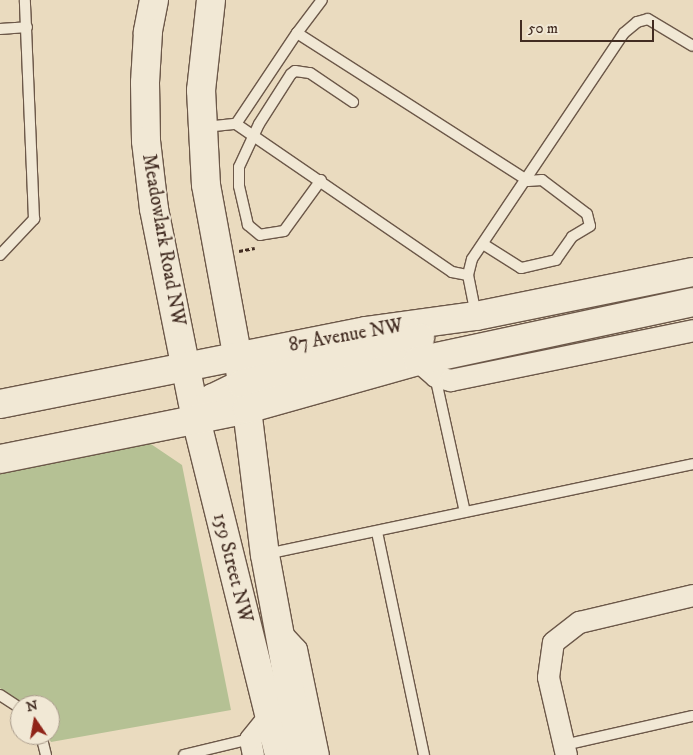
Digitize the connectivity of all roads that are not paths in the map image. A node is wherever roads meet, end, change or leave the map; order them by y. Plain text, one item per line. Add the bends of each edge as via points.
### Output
1 (25, 0) edge
2 (154, 0) edge
3 (211, 0) edge
4 (322, 0) edge
5 (27, 27) junction
6 (0, 29) edge
7 (297, 33) junction
8 (693, 46) edge
9 (353, 102) dead end
10 (236, 124) junction
11 (201, 128) junction
12 (255, 136) junction
13 (321, 180) junction
14 (528, 181) junction
15 (483, 244) junction
16 (0, 255) edge
17 (693, 272) edge
18 (468, 275) junction
19 (693, 302) edge
20 (476, 316) junction
21 (693, 330) edge
22 (238, 356) junction
23 (186, 366) junction
24 (426, 368) junction
25 (244, 397) junction
26 (0, 404) edge
27 (196, 419) junction
28 (0, 459) edge
29 (693, 464) edge
30 (465, 512) junction
31 (377, 532) junction
32 (265, 555) junction
33 (693, 595) edge
34 (279, 630) junction
35 (693, 716) edge
36 (268, 717) junction
37 (251, 747) edge
38 (565, 750) edge
39 (184, 755) edge
40 (279, 755) edge
41 (302, 755) edge
42 (318, 755) edge
43 (424, 755) edge

1 - 5 lane
2 - 23 main road, Meadowlark Road NW via 148,32 146,141 154,209
3 - 11 main road via 202,70
4 - 7 lane
5 - 6 lane
5 - 16 lane via 34,219
7 - 10 lane
7 - 14 lane
8 - 14 lane via 655,21 642,20 630,26
9 - 12 lane via 310,73 295,71 259,124
10 - 11 lane
10 - 12 lane
11 - 22 main road via 206,184
12 - 13 lane
12 - 13 lane via 242,159 238,177 246,219 254,232 260,235 284,231
13 - 18 lane via 452,272
14 - 15 lane
14 - 15 lane via 542,180 587,214 590,226 572,237 556,260 521,268
15 - 18 lane via 469,267
17 - 20 main road, 87 Avenue NW
18 - 20 lane
19 - 24 main road, 87 Avenue NW
20 - 22 main road, 87 Avenue NW via 365,331
20 - 25 main road via 412,341
21 - 24 street, 87 Avenue NW via 450,380
22 - 23 main road, 87 Avenue NW
22 - 25 main road
23 - 26 main road, 87 Avenue NW
23 - 27 main road, Meadowlark Road NW
24 - 25 main road, 87 Avenue NW
24 - 30 lane
25 - 27 main road, 87 Avenue NW
25 - 32 main road, 159 Street NW
27 - 28 main road, 87 Avenue NW
27 - 36 main road, 159 Street NW
29 - 30 lane
30 - 31 lane
31 - 32 lane
31 - 43 lane
32 - 34 main road, 159 Street NW
33 - 38 street via 579,622 554,642 548,676
34 - 41 main road, 159 Street NW
34 - 42 street, 159 Street NW via 296,649
35 - 38 lane
36 - 37 street
36 - 40 main road, 159 Street NW
37 - 39 lane

